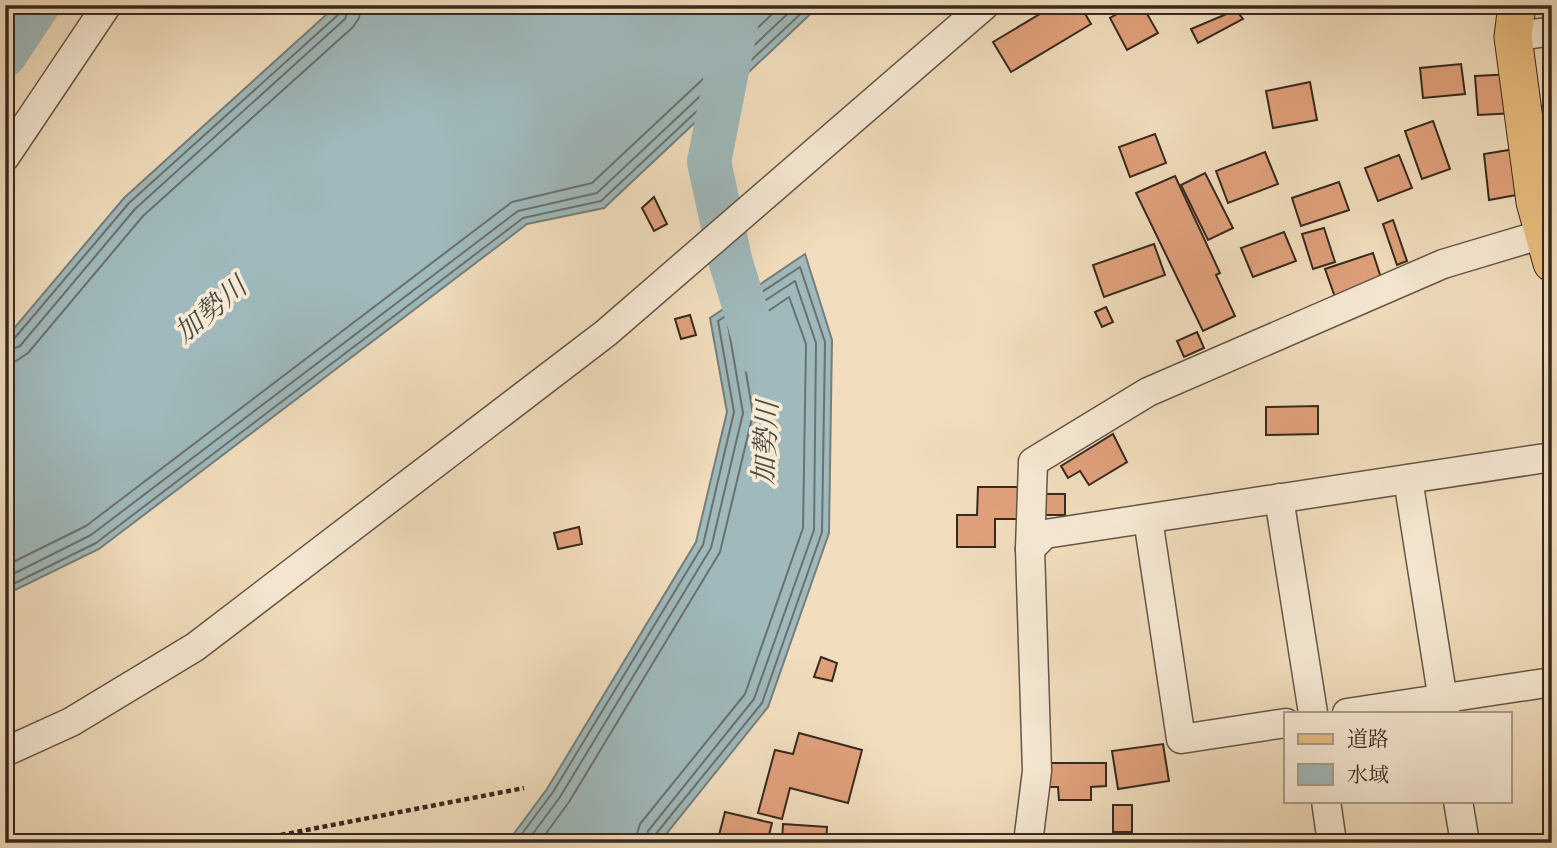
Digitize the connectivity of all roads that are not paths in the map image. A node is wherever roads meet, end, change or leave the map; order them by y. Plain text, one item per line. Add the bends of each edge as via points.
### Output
1 (107, 5) edge
2 (985, 5) edge
3 (1515, 21) edge
4 (1552, 31) edge
5 (5, 156) edge
6 (1547, 248) edge
7 (1552, 457) edge
8 (1408, 479) junction
9 (1279, 498) junction
10 (1148, 519) junction
11 (1030, 549) junction
12 (1552, 682) edge
13 (1444, 706) edge
14 (1313, 712) edge
15 (1362, 712) edge
16 (1284, 723) edge
17 (5, 752) edge
18 (1326, 802) edge
19 (1458, 802) edge
20 (1028, 843) edge
21 (1332, 843) edge
22 (1465, 843) edge

1 - 5 street
2 - 17 street via 606,333 273,587 184,653 71,722
3 - 4 street
3 - 6 main road via 1535,202
6 - 11 street via 1443,264 1160,387 1069,439 1034,462
7 - 8 street
8 - 9 street
8 - 13 street
9 - 10 street
9 - 14 street
10 - 11 street via 1045,534
10 - 16 street via 1181,739
11 - 20 street via 1037,771
12 - 13 street
13 - 15 street
18 - 21 street
19 - 22 street

